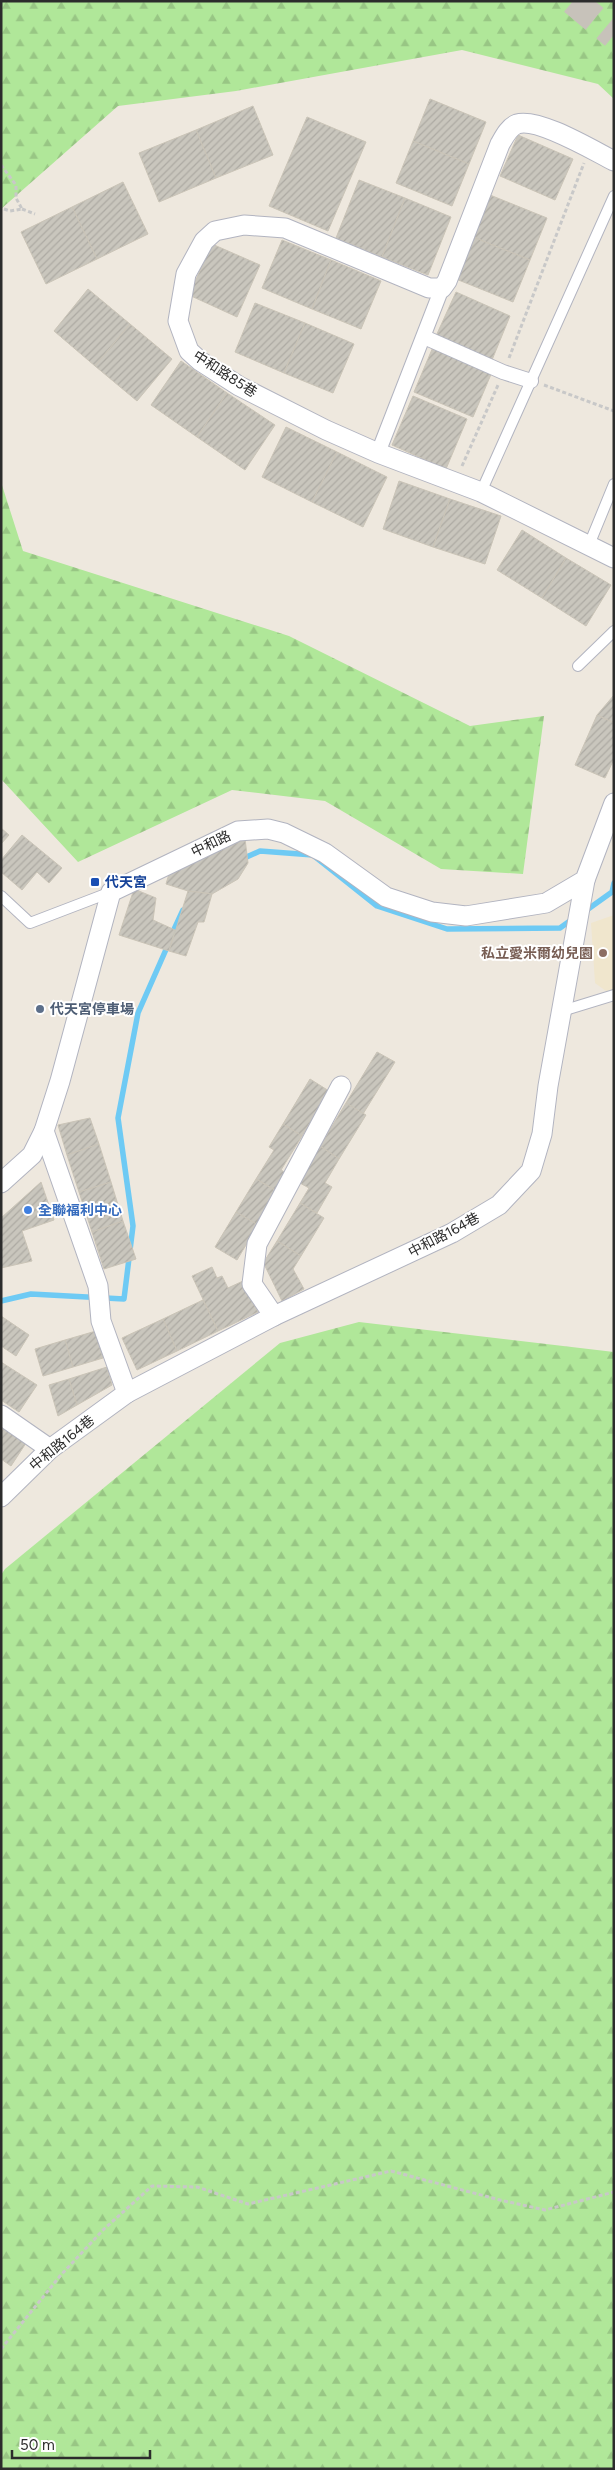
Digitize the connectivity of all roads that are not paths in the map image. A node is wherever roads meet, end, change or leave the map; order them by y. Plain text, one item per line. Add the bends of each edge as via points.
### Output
1 (614, 161) edge
2 (614, 196) edge
3 (442, 288) junction
4 (424, 337) junction
5 (531, 380) junction
6 (378, 453) junction
7 (614, 484) edge
8 (481, 492) junction
9 (589, 545) junction
10 (614, 558) edge
11 (614, 630) edge
12 (578, 666) dead end
13 (614, 803) edge
14 (586, 880) junction
15 (111, 892) junction
16 (1, 896) edge
17 (614, 995) edge
18 (562, 1011) junction
19 (341, 1086) dead end
20 (44, 1131) junction
21 (1, 1184) edge
22 (274, 1316) junction
23 (126, 1393) junction
24 (1, 1415) edge
25 (50, 1449) junction
26 (1, 1497) edge

1 - 3 street via 536,124 517,124 506,134 448,281
2 - 5 lane
3 - 4 street
3 - 6 street, 中和路85巷 via 429,288 285,228 244,225 215,231 204,241 186,274 178,321 189,351 239,386
4 - 5 street via 503,372
4 - 6 street
5 - 8 lane
6 - 8 street, 中和路85巷
7 - 9 lane
8 - 9 street, 中和路85巷
9 - 10 street, 中和路85巷
11 - 12 lane
13 - 14 street
14 - 15 street, 中和路 via 546,903 466,916 432,912 386,897 325,853 284,833 268,829 238,831
14 - 18 street, 中和路164巷
15 - 16 lane via 30,924
15 - 20 street
17 - 18 lane
18 - 22 street, 中和路164巷 via 542,1134 531,1171 499,1205 452,1233
19 - 22 street via 257,1244 252,1284
20 - 21 street via 32,1155
20 - 23 street via 98,1286 101,1321
22 - 23 street, 中和路164巷
23 - 25 street, 中和路164巷
24 - 25 street
25 - 26 street, 中和路164巷

